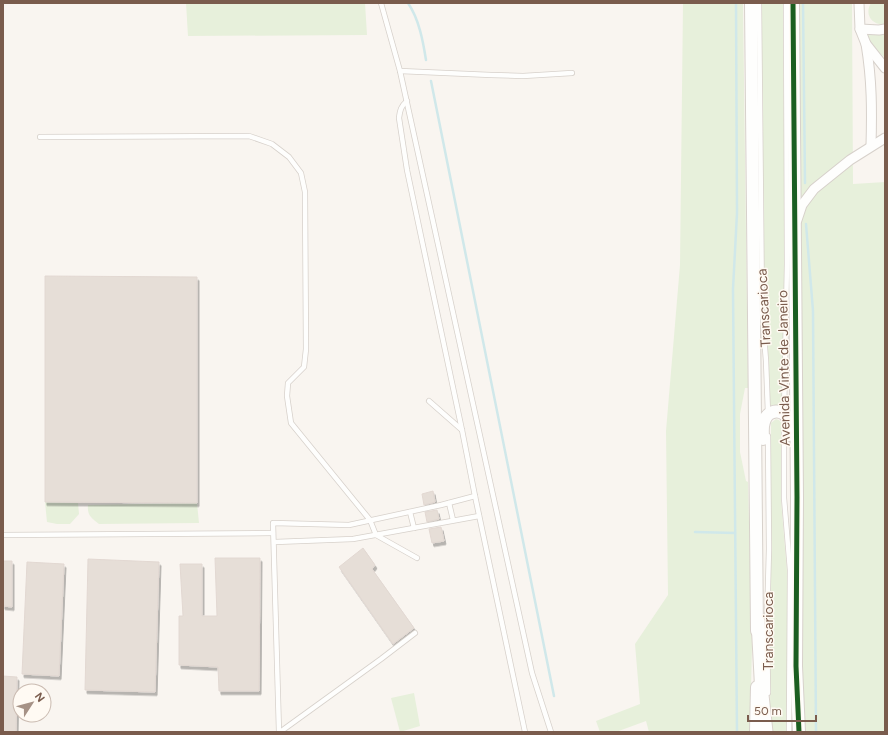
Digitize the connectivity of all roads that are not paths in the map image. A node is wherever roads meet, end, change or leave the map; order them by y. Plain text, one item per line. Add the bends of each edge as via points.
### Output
1 (381, 3) edge
2 (751, 3) edge
3 (759, 3) edge
4 (786, 3) edge
5 (793, 3) edge
6 (859, 3) edge
7 (860, 29) junction
8 (885, 29) edge
9 (866, 44) junction
10 (885, 68) edge
11 (400, 71) junction
12 (572, 73) dead end
13 (407, 101) junction
14 (40, 137) dead end
15 (885, 138) edge
16 (871, 146) junction
17 (794, 229) junction
18 (429, 401) dead end
19 (768, 414) junction
20 (784, 414) junction
21 (462, 430) junction
22 (475, 496) junction
23 (797, 497) junction
24 (756, 498) junction
25 (449, 503) junction
26 (410, 512) junction
27 (479, 516) junction
28 (370, 520) junction
29 (453, 520) junction
30 (414, 528) junction
31 (273, 533) junction
32 (3, 535) edge
33 (376, 535) junction
34 (275, 542) junction
35 (417, 558) dead end
36 (758, 621) junction
37 (415, 633) dead end
38 (768, 696) dead end
39 (768, 703) dead end
40 (280, 732) edge
41 (525, 732) edge
42 (551, 732) edge
43 (756, 732) edge
44 (767, 732) edge
45 (789, 732) edge
46 (799, 732) edge

1 - 11 lane
2 - 24 street, Avenida Vinte de Janeiro
3 - 19 lane, Transcarioca via 762,310
4 - 20 lane, Transcarioca via 788,264
5 - 17 street, Avenida Vinte de Janeiro
6 - 7 street
7 - 8 street
7 - 9 street
9 - 10 street
9 - 16 street via 872,93
11 - 12 lane via 491,76
11 - 13 lane
13 - 21 lane via 400,110 400,132
13 - 42 lane via 532,673
14 - 28 lane via 249,136 272,144 288,157 301,173 305,192 306,342 304,367 288,383 291,423
15 - 16 street
16 - 17 street via 814,189 802,205
17 - 23 street, Avenida Vinte de Janeiro
18 - 21 lane
19 - 20 street via 776,411
19 - 24 street via 763,423 763,453
19 - 38 lane, Transcarioca
20 - 23 street via 789,421 789,456
20 - 45 lane, Transcarioca via 784,498 790,570
21 - 22 lane
22 - 25 lane
22 - 27 lane
23 - 46 street, Avenida Vinte de Janeiro via 796,666
24 - 36 street, Avenida Vinte de Janeiro
25 - 26 lane
25 - 29 lane
26 - 28 lane
26 - 30 lane
27 - 29 lane
27 - 41 lane
28 - 31 lane via 349,524 273,524
28 - 33 lane
29 - 30 lane
30 - 33 lane
31 - 32 lane
31 - 34 lane
33 - 34 lane via 353,539
33 - 35 lane
34 - 40 lane
36 - 43 street, Avenida Vinte de Janeiro
36 - 44 main road
37 - 40 lane
39 - 44 lane

